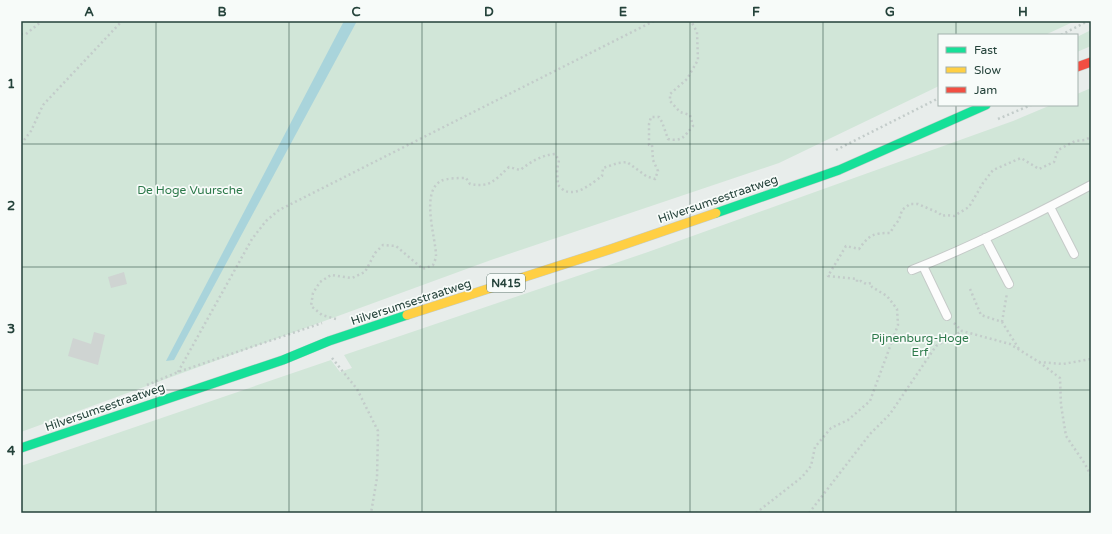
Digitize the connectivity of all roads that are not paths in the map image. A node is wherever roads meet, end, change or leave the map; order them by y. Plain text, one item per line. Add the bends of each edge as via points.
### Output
1 (1091, 62) edge
2 (1078, 68) edge
3 (984, 106) edge
4 (1091, 185) edge
5 (1050, 207) junction
6 (985, 238) junction
7 (1074, 254) dead end
8 (923, 266) junction
9 (912, 270) dead end
10 (1009, 284) road end
11 (947, 316) road end
12 (21, 448) edge

1 - 2 main road
3 - 12 main road, Hilversumsestraatweg / N415 via 839,170 611,249 329,341 283,360
4 - 5 lane
5 - 6 lane
5 - 7 lane
6 - 8 lane
6 - 10 lane
8 - 9 lane
8 - 11 lane

